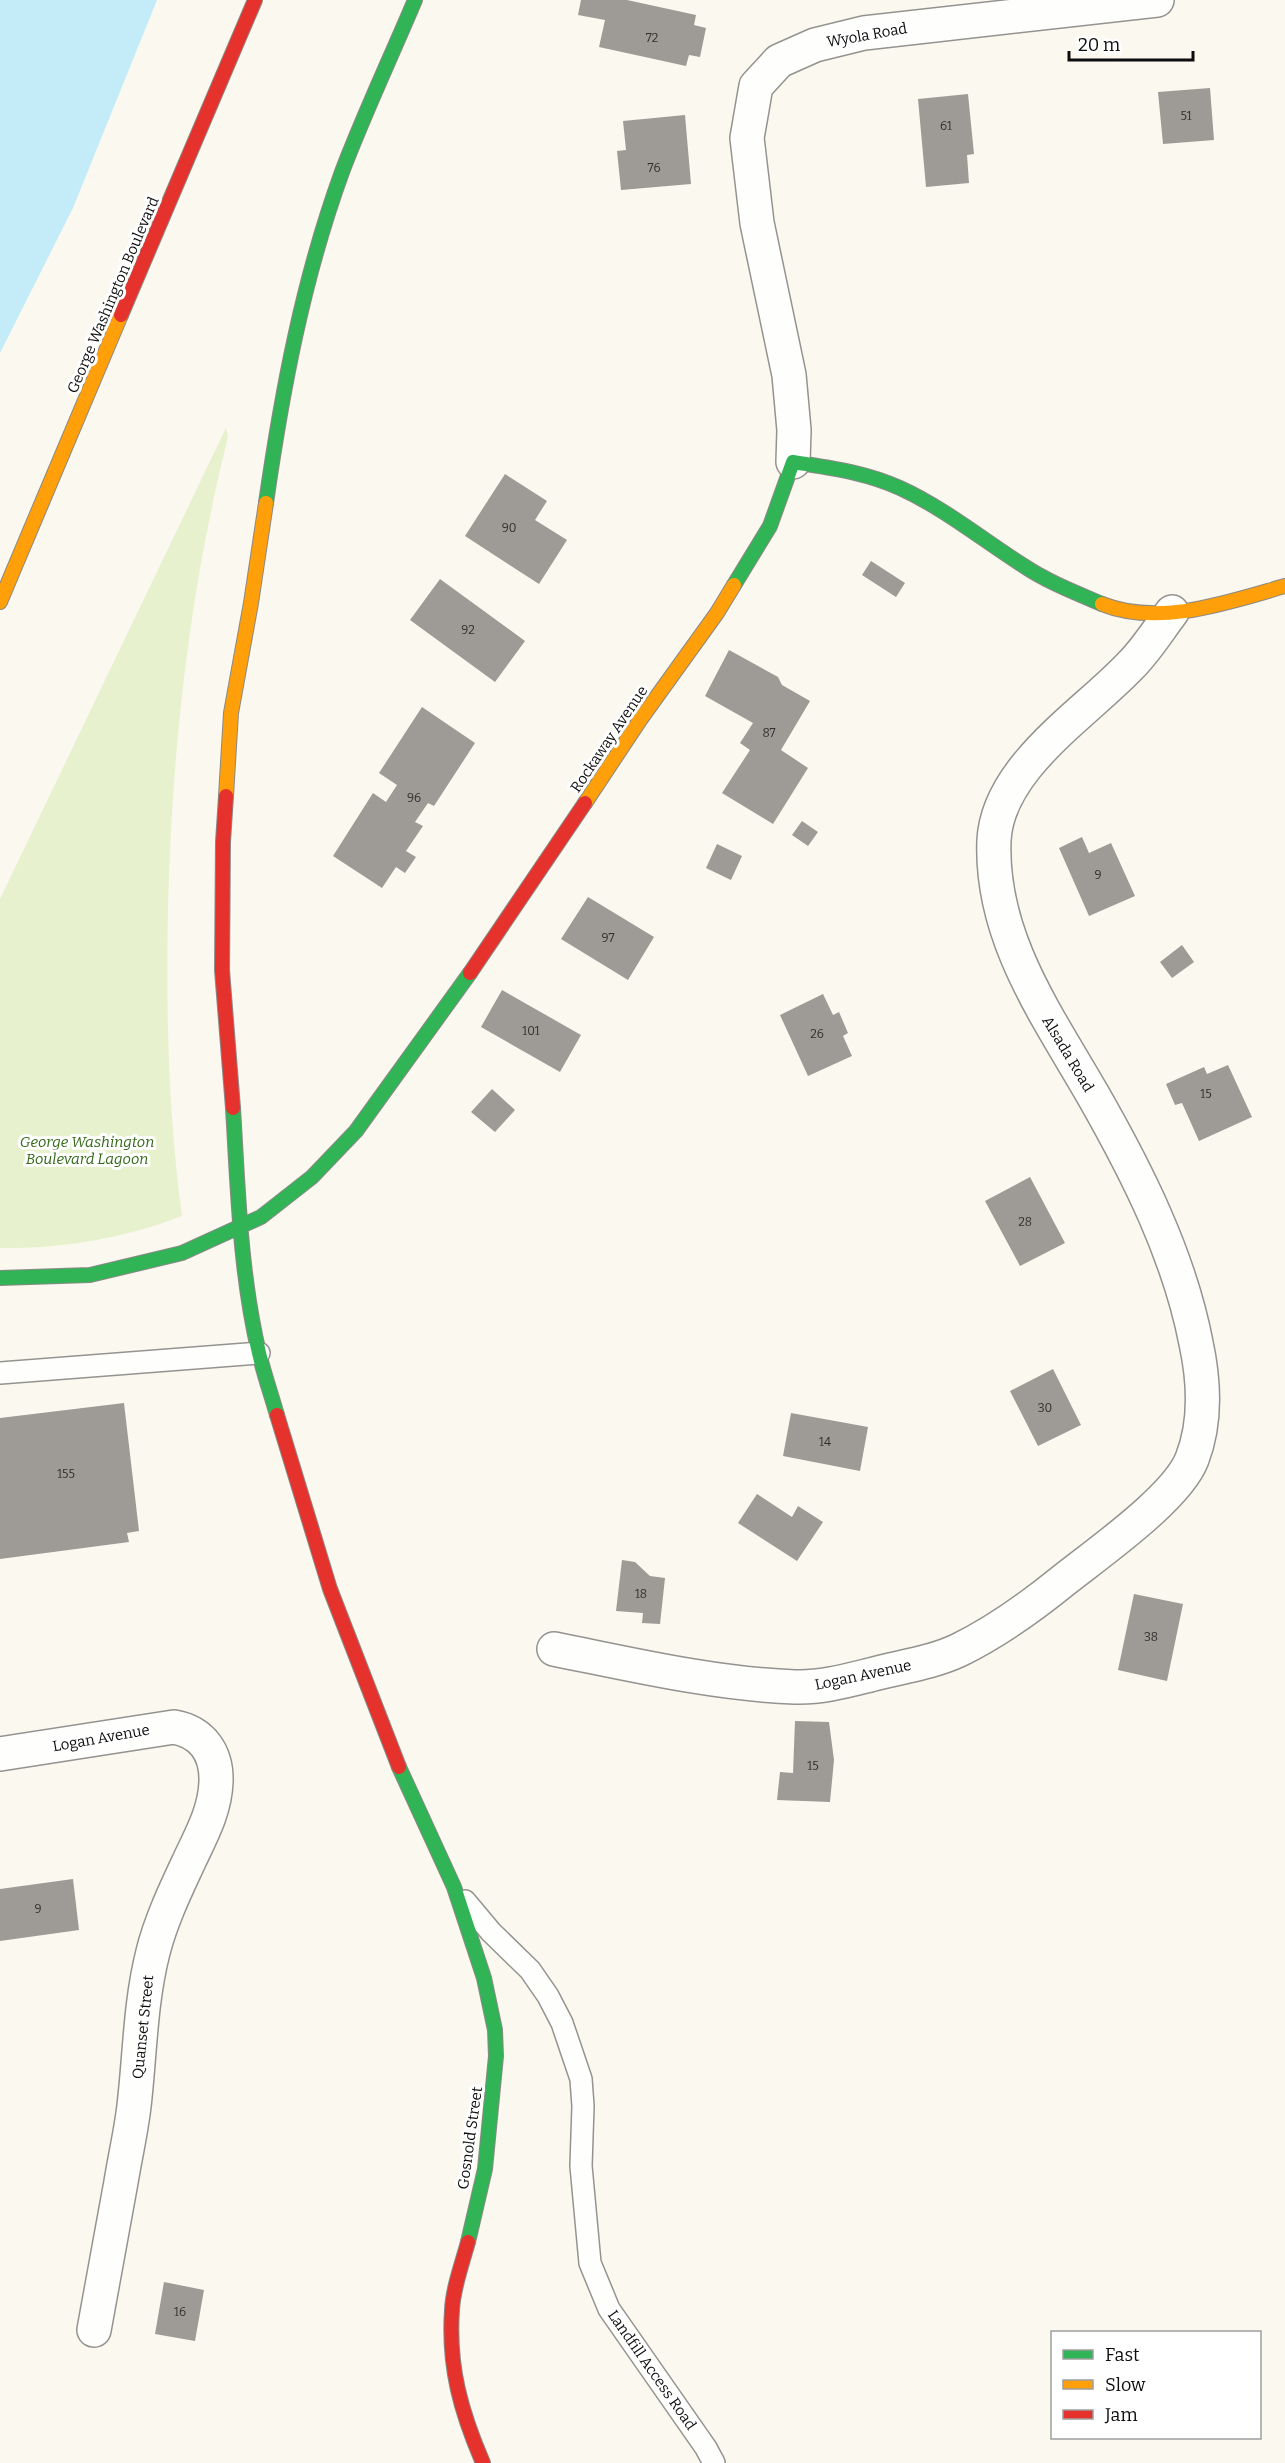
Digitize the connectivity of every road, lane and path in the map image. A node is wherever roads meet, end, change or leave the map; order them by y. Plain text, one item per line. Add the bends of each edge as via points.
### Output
1 (255, 0) edge
2 (416, 0) edge
3 (1157, 0) edge
4 (793, 462) junction
5 (1285, 586) edge
6 (0, 602) edge
7 (1172, 612) junction
8 (240, 1227) junction
9 (0, 1278) edge
10 (259, 1353) junction
11 (0, 1373) edge
12 (1132, 1526) joint
13 (554, 1649) dead end
14 (200, 1737) joint
15 (0, 1754) edge
16 (453, 1887) junction
17 (94, 2330) dead end
18 (483, 2463) edge
19 (714, 2463) edge

1 - 6 street, George Washington Boulevard
2 - 8 street, Gosnold Street via 342,172 300,310 282,393 231,713 223,842 222,970
3 - 4 street, Wyola Road via 864,33 815,45 779,62 756,86 747,138 757,223 789,375
4 - 7 street via 856,472 900,488 961,523 1025,567 1122,612
4 - 8 street, Rockaway Avenue via 770,526 717,613 640,720 489,946 356,1131 312,1177 261,1217
5 - 7 street
7 - 12 street, Alsada Road via 1134,663 1032,758 1005,797 994,835 994,873 1014,953 1057,1038 1140,1182 1168,1247 1192,1322 1202,1373 1201,1417 1192,1461 1172,1490
8 - 9 street, Rockaway Avenue via 182,1253 90,1275
8 - 10 street, Gosnold Street
10 - 11 lane
10 - 16 street, Gosnold Street via 330,1589 405,1779
12 - 13 street, Logan Avenue via 1048,1593 957,1652 837,1683 799,1688 686,1675
14 - 15 street, Logan Avenue via 187,1730 158,1728
14 - 17 street, Quanset Street via 214,1764 214,1801 153,1950 134,2108
16 - 18 street, Gosnold Street via 484,1978 495,2030 485,2169 452,2308 452,2362 465,2422
16 - 19 lane, Landfill Access Road via 530,1970 562,2023 581,2079 581,2166 590,2264 609,2309

